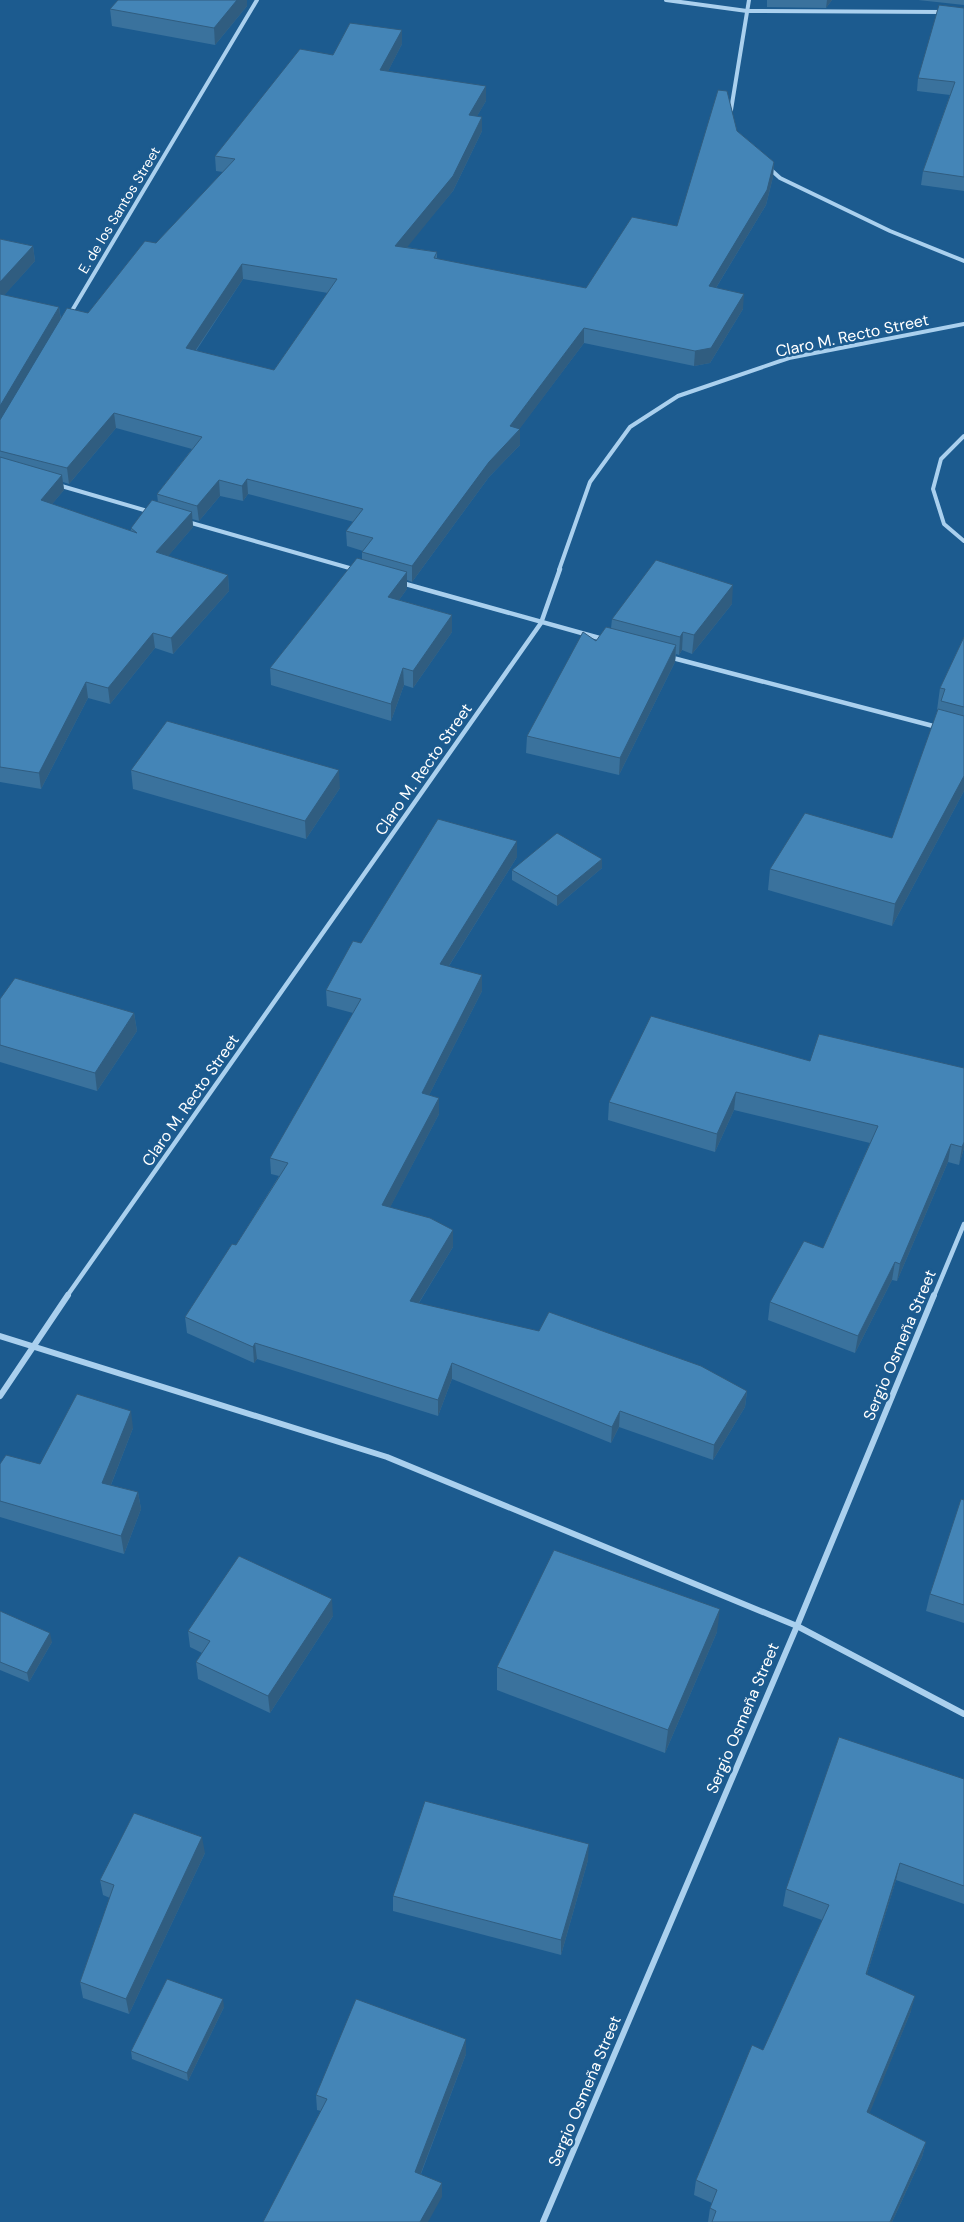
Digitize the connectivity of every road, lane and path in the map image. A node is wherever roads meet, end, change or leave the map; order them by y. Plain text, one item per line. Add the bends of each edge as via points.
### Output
1 (257, 0) edge
2 (666, 0) edge
3 (749, 0) edge
4 (747, 11) junction
5 (947, 12) edge
6 (732, 115) edge
7 (767, 166) edge
8 (964, 261) edge
9 (66, 322) edge
10 (964, 324) edge
11 (964, 436) edge
12 (48, 482) edge
13 (161, 514) edge
14 (180, 520) edge
15 (964, 541) edge
16 (361, 571) edge
17 (398, 582) edge
18 (541, 623) junction
19 (608, 640) edge
20 (666, 656) edge
21 (945, 729) edge
22 (964, 1224) edge
23 (0, 1336) edge
24 (33, 1345) junction
25 (0, 1396) edge
26 (797, 1626) junction
27 (964, 1714) edge
28 (543, 2222) edge

1 - 9 street, E. de los Santos Street
2 - 4 street
3 - 4 street
4 - 5 street
4 - 6 street via 730,106
7 - 8 street via 780,178 882,227
10 - 18 street, Claro M. Recto Street via 790,358 678,396 630,427 590,482
11 - 15 street via 941,459 933,489 944,524
12 - 13 street
14 - 16 street
17 - 18 street
18 - 19 street
18 - 24 street, Claro M. Recto Street
20 - 21 street
22 - 26 street, Sergio Osmeña Street
23 - 24 street
24 - 25 street, Claro M. Recto Street
24 - 26 street via 387,1457
26 - 27 street
26 - 28 street, Sergio Osmeña Street

